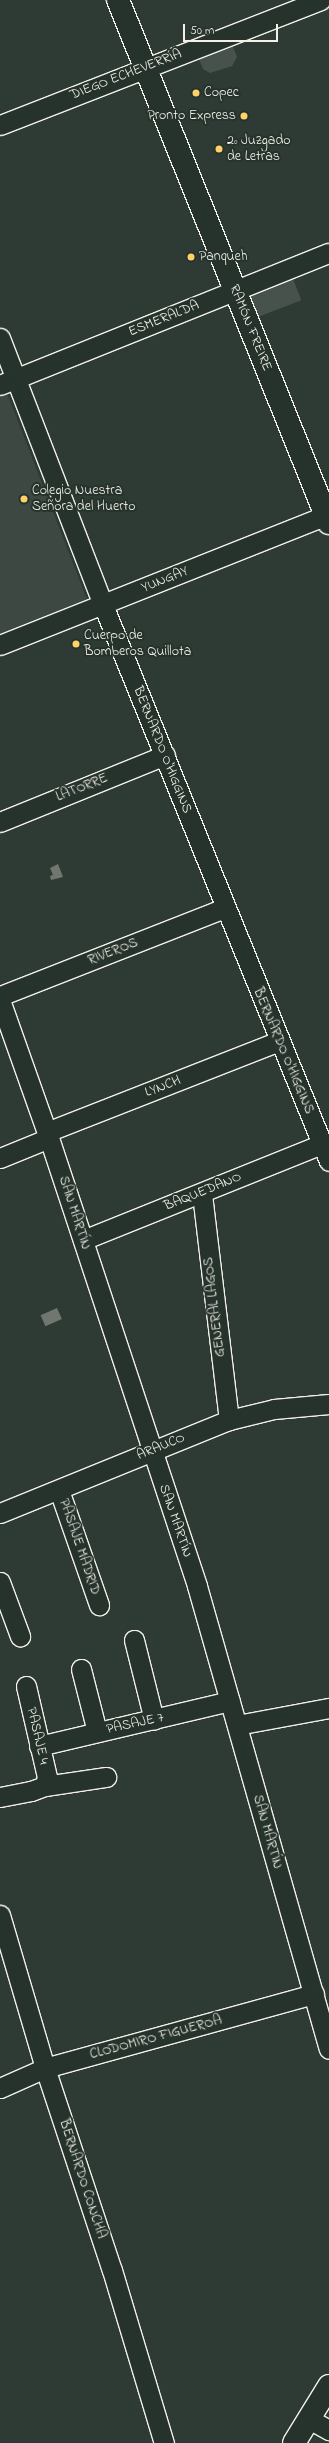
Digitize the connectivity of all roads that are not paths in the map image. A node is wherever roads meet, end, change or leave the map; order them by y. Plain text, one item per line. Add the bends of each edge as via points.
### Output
1 (118, 0) edge
2 (320, 0) edge
3 (145, 66) junction
4 (0, 125) edge
5 (329, 253) edge
6 (235, 290) junction
7 (0, 338) edge
8 (8, 382) edge
9 (328, 517) edge
10 (103, 605) junction
11 (0, 645) edge
12 (165, 755) junction
13 (0, 822) edge
14 (225, 908) junction
15 (0, 996) edge
16 (0, 1000) edge
17 (279, 1041) junction
18 (48, 1135) junction
19 (326, 1152) edge
20 (0, 1158) edge
21 (202, 1194) junction
22 (83, 1240) junction
23 (329, 1404) edge
24 (228, 1420) junction
25 (152, 1451) junction
26 (59, 1490) junction
27 (0, 1513) edge
28 (0, 1582) edge
29 (98, 1605) dead end
30 (20, 1636) dead end
31 (134, 1640) dead end
32 (81, 1669) dead end
33 (26, 1686) dead end
34 (230, 1701) junction
35 (329, 1708) edge
36 (154, 1720) junction
37 (237, 1725) junction
38 (97, 1732) junction
39 (39, 1746) junction
40 (106, 1777) dead end
41 (45, 1786) junction
42 (0, 1797) edge
43 (0, 1914) edge
44 (314, 1994) junction
45 (329, 2049) edge
46 (45, 2068) junction
47 (0, 2088) edge
48 (329, 2386) edge
49 (309, 2419) junction
50 (329, 2430) edge
51 (164, 2443) edge
52 (294, 2443) edge

1 - 3 main road, RAMÓN FREIRE
2 - 3 street, DIEGO ECHEVERRÍA
3 - 4 street, DIEGO ECHEVERRÍA
3 - 6 main road, RAMÓN FREIRE
5 - 6 street, ESMERALDA
6 - 8 street, ESMERALDA
6 - 9 main road, RAMÓN FREIRE
7 - 8 street, BERNARDO O'HIGGINS
8 - 10 street, BERNARDO O'HIGGINS
9 - 10 street, YUNGAY
10 - 11 street, YUNGAY
10 - 12 street, BERNARDO O'HIGGINS
12 - 13 street, LATORRE
12 - 14 street, BERNARDO O'HIGGINS
14 - 15 street, RIVEROS
14 - 17 street, BERNARDO O'HIGGINS
16 - 18 street, SAN MARTÍN
17 - 18 street, LYNCH
17 - 19 street, BERNARDO O'HIGGINS
18 - 20 street, LYNCH
18 - 22 street, SAN MARTÍN
19 - 21 street, BAQUEDANO
21 - 22 street, BAQUEDANO
21 - 24 street, GENERAL LAGOS
22 - 25 street, SAN MARTÍN
23 - 24 street, ARAUCO via 274,1410
24 - 25 street, ARAUCO
25 - 26 street, ARAUCO
25 - 34 street, SAN MARTÍN via 197,1586
26 - 27 street, ARAUCO
26 - 29 street, PASAJE MADRID
28 - 30 street
31 - 36 street
32 - 38 street
33 - 39 street, PASAJE 4
34 - 36 street, PASAJE 7
34 - 37 street, SAN MARTÍN
35 - 37 street
36 - 38 street, PASAJE 7
37 - 44 street, SAN MARTÍN
38 - 39 street, PASAJE 7
39 - 41 street, PASAJE 4 via 47,1777
40 - 41 street
41 - 42 street via 31,1792
43 - 46 street, BERNARDO CONCHA
44 - 45 street, SAN MARTÍN
44 - 46 street, CLODOMIRO FIGUEROA
46 - 47 street, CLODOMIRO FIGUEROA
46 - 51 street, BERNARDO CONCHA via 112,2270
48 - 49 main road
49 - 50 street
49 - 52 main road

